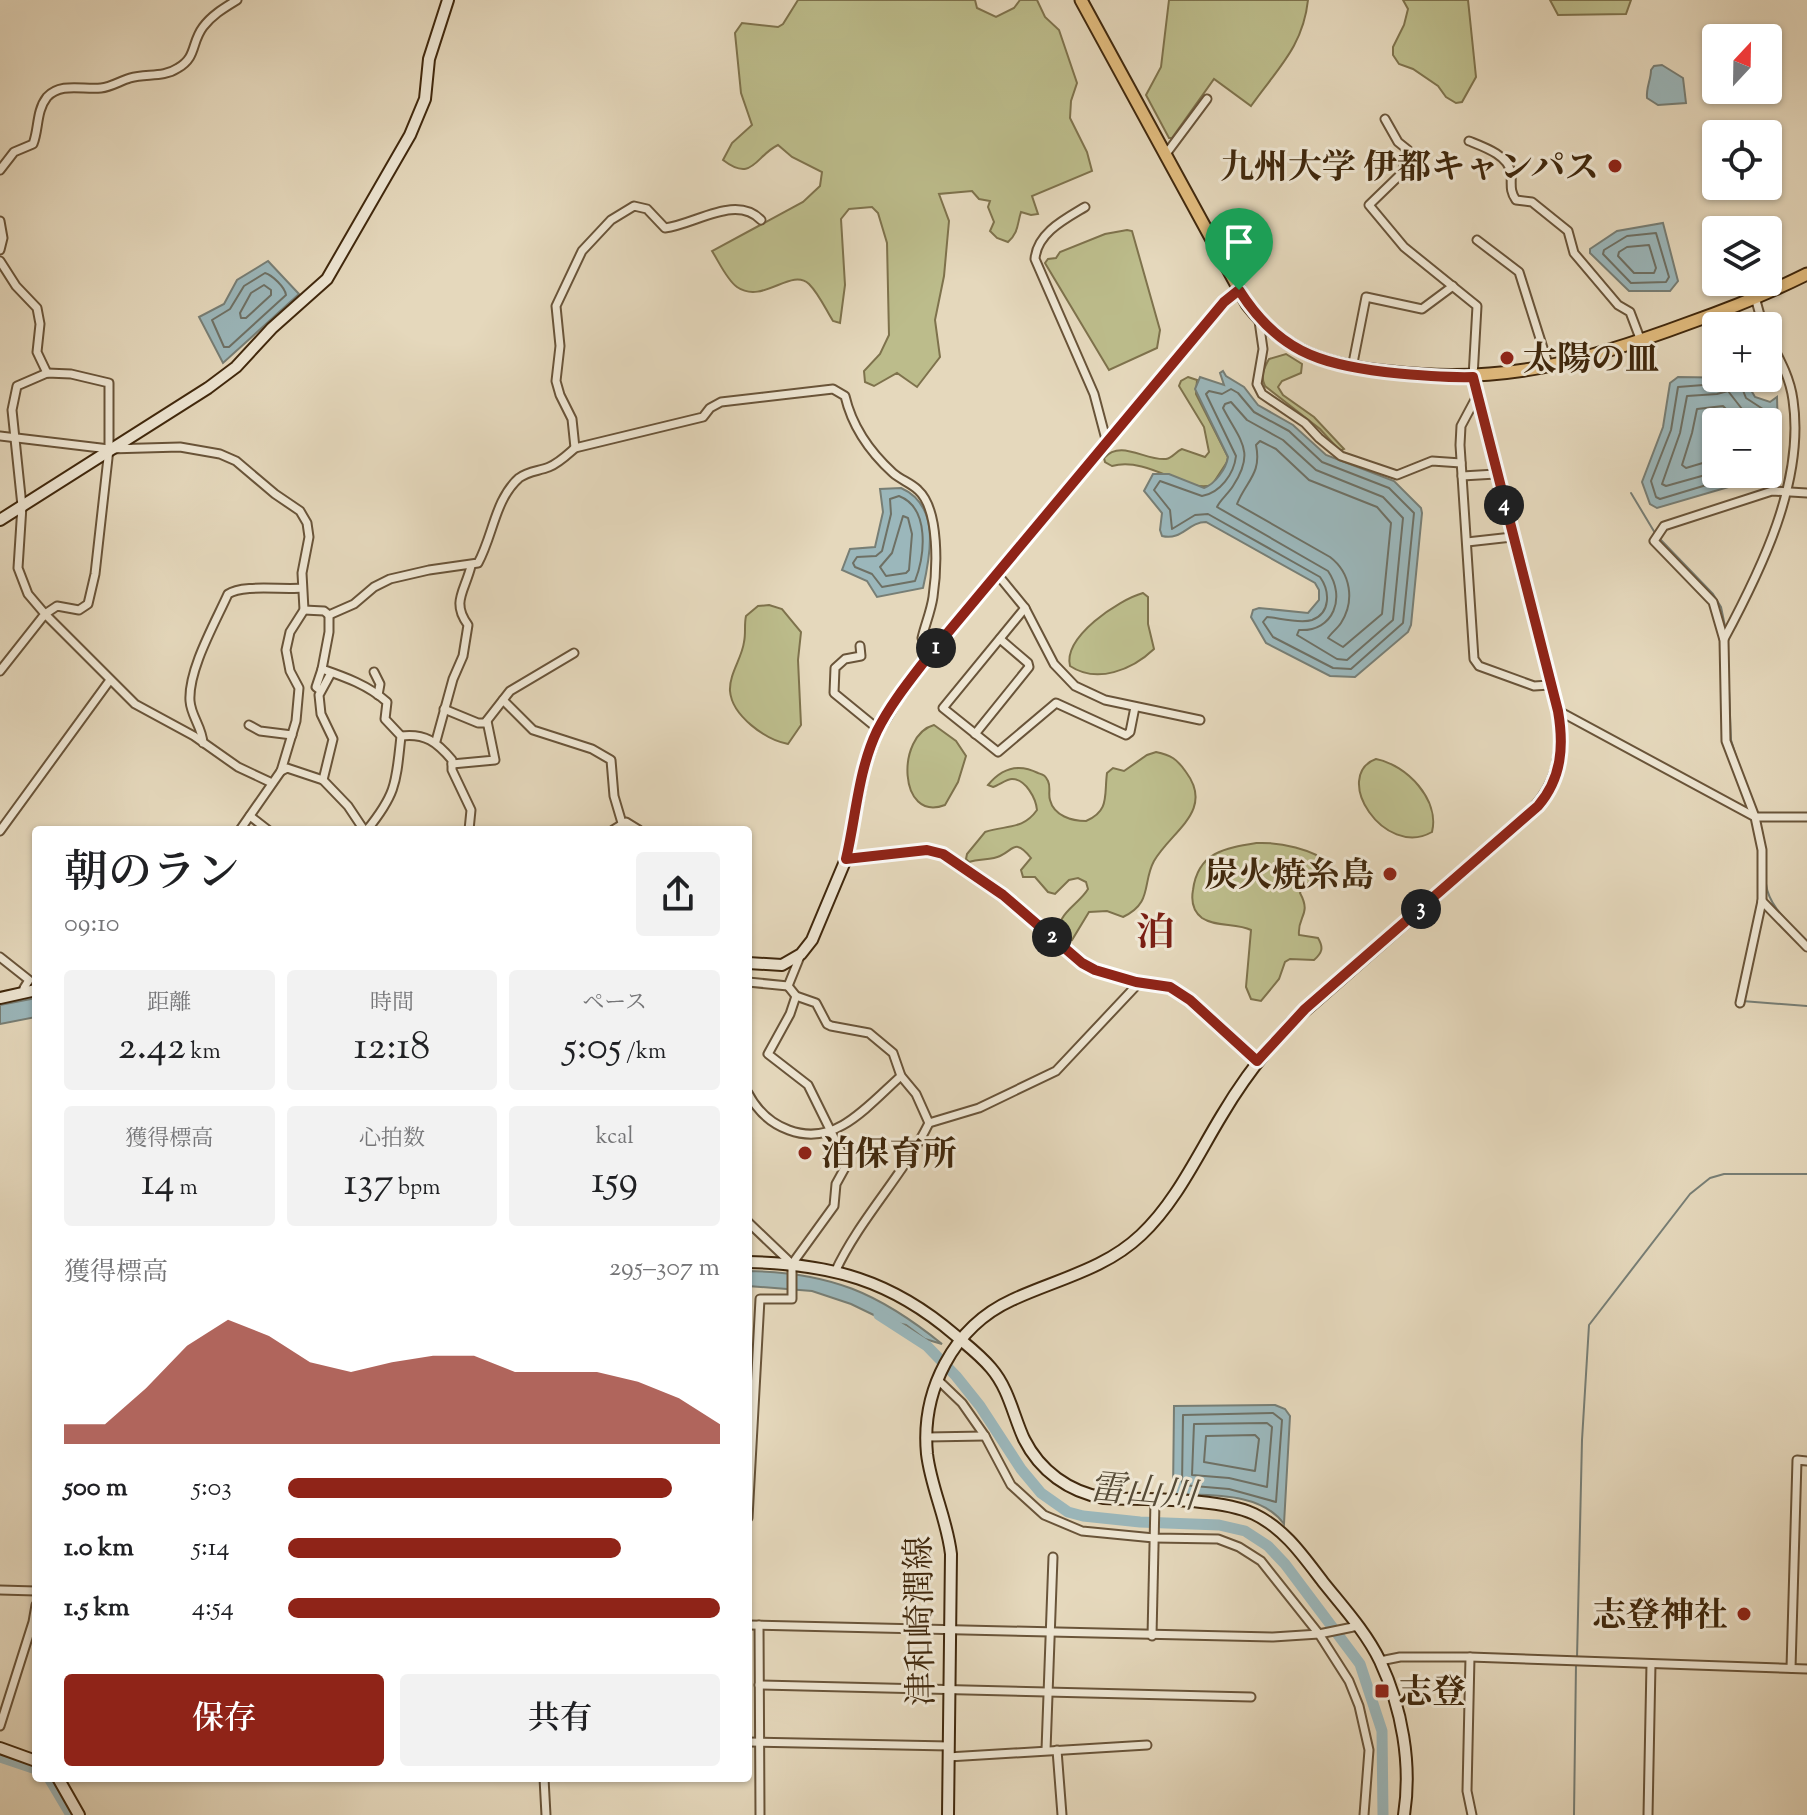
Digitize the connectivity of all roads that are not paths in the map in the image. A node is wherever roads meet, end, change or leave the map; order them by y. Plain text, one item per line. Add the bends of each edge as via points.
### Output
1 (237, 0) edge
2 (448, 0) edge
3 (1081, 0) edge
4 (1207, 99) dead end
5 (1385, 119) dead end
6 (1469, 141) dead end
7 (1166, 154) junction
8 (0, 170) edge
9 (1085, 207) dead end
10 (761, 220) dead end
11 (0, 221) edge
12 (1477, 240) dead end
13 (0, 250) edge
14 (0, 261) edge
15 (1807, 274) edge
16 (1453, 286) junction
17 (1239, 290) junction
18 (1755, 297) junction
19 (1759, 312) edge
20 (1259, 319) junction
21 (1641, 341) junction
22 (1782, 364) edge
23 (1549, 367) junction
24 (1352, 368) junction
25 (47, 373) junction
26 (1473, 377) junction
27 (1477, 396) junction
28 (0, 436) edge
29 (16, 438) junction
30 (1107, 443) junction
31 (575, 448) junction
32 (109, 449) junction
33 (1461, 463) junction
34 (1496, 474) junction
35 (1462, 476) junction
36 (1789, 492) junction
37 (1807, 493) edge
38 (22, 506) junction
39 (0, 520) edge
40 (1512, 537) junction
41 (1467, 542) junction
42 (471, 566) junction
43 (998, 575) junction
44 (302, 588) junction
45 (1025, 608) junction
46 (304, 610) junction
47 (45, 614) junction
48 (329, 615) junction
49 (1000, 639) junction
50 (1724, 640) junction
51 (860, 646) dead end
52 (574, 653) dead end
53 (930, 654) junction
54 (322, 669) junction
55 (0, 671) edge
56 (374, 672) dead end
57 (331, 673) junction
58 (110, 680) junction
59 (1550, 685) junction
60 (299, 688) junction
61 (318, 688) junction
62 (378, 695) junction
63 (503, 700) junction
64 (1135, 707) junction
65 (444, 709) junction
66 (1557, 710) junction
67 (1200, 720) dead end
68 (487, 721) junction
69 (249, 725) dead end
70 (878, 729) junction
71 (975, 734) junction
72 (292, 735) junction
73 (401, 736) junction
74 (436, 741) junction
75 (203, 743) junction
76 (452, 764) junction
77 (281, 771) junction
78 (323, 780) junction
79 (272, 783) junction
80 (250, 816) junction
81 (1757, 817) junction
82 (1807, 817) edge
83 (622, 823) junction
84 (243, 826) edge
85 (263, 826) edge
86 (363, 826) edge
87 (369, 826) edge
88 (469, 826) edge
89 (618, 826) edge
90 (634, 826) edge
91 (0, 831) edge
92 (846, 859) junction
93 (1762, 901) junction
94 (1807, 947) edge
95 (801, 954) junction
96 (0, 957) edge
97 (752, 963) edge
98 (752, 982) edge
99 (1136, 982) junction
100 (788, 986) junction
101 (31, 991) edge
102 (796, 996) junction
103 (0, 998) edge
104 (1740, 1001) dead end
105 (1257, 1061) junction
106 (901, 1076) junction
107 (752, 1099) edge
108 (929, 1123) junction
109 (831, 1130) junction
110 (752, 1226) edge
111 (752, 1262) edge
112 (793, 1266) junction
113 (835, 1272) junction
114 (960, 1339) junction
115 (938, 1376) junction
116 (985, 1436) junction
117 (927, 1437) junction
118 (752, 1445) edge
119 (1807, 1461) edge
120 (1155, 1501) junction
121 (1154, 1538) junction
122 (1053, 1557) dead end
123 (0, 1590) edge
124 (32, 1591) edge
125 (32, 1625) edge
126 (752, 1625) edge
127 (759, 1625) junction
128 (1358, 1626) junction
129 (949, 1629) junction
130 (1051, 1633) junction
131 (1319, 1634) junction
132 (1152, 1636) junction
133 (1470, 1657) junction
134 (1380, 1661) junction
135 (1651, 1664) junction
136 (1791, 1668) junction
137 (1807, 1669) edge
138 (752, 1680) edge
139 (759, 1682) junction
140 (950, 1688) junction
141 (1049, 1691) junction
142 (1251, 1697) dead end
143 (0, 1726) edge
144 (752, 1742) edge
145 (759, 1742) junction
146 (1147, 1745) dead end
147 (0, 1748) edge
148 (1046, 1750) junction
149 (1057, 1750) junction
150 (948, 1751) junction
151 (32, 1760) edge
152 (60, 1782) edge
153 (544, 1782) edge
154 (79, 1815) edge
155 (546, 1815) edge
156 (760, 1815) edge
157 (948, 1815) edge
158 (1062, 1815) edge
159 (1364, 1815) edge
160 (1404, 1815) edge
161 (1472, 1815) edge
162 (1648, 1815) edge

1 - 8 street via 204,26 192,58 177,70 132,77 109,87 54,92 40,109 33,144 14,152
2 - 32 street via 429,59 425,99 410,135 327,279 236,367
3 - 7 main road
4 - 7 street
5 - 16 street via 1408,150 1402,173 1369,205 1404,247
6 - 21 street via 1495,152 1508,165 1516,200 1532,202 1568,231 1574,253 1630,312
7 - 17 main road
9 - 30 street via 1060,222 1039,244 1035,259 1094,394
10 - 31 street via 740,208 665,228 647,209 634,206 594,237 556,306 556,381 572,419
11 - 13 street
12 - 23 street via 1519,272
14 - 25 street via 37,308 37,352
15 - 18 main road
16 - 24 street via 1422,309 1366,297
16 - 26 street via 1478,310
17 - 20 main road
17 - 30 street
18 - 19 street
18 - 21 main road
20 - 24 main road via 1312,357
20 - 33 street via 1263,349 1257,384 1262,394 1341,456 1397,475 1432,461
21 - 23 main road
22 - 36 street via 1795,418
23 - 26 main road
24 - 26 main road
25 - 29 street via 17,386 12,410
25 - 32 street via 109,383
26 - 27 street, 津和崎潤線
27 - 33 street via 1461,426
27 - 34 street, 津和崎潤線
28 - 29 street
29 - 32 street
29 - 38 street
30 - 43 street
31 - 42 street via 560,462 525,474 511,486 486,548
31 - 53 street via 703,417 721,402 837,390 845,396 849,415 866,443 892,472 918,490 931,512 935,574 922,638
32 - 38 street
32 - 44 street via 180,447 236,461 300,511 307,523
32 - 47 street via 88,604 75,611 57,606
33 - 35 street
34 - 35 street
34 - 40 street, 津和崎潤線
35 - 41 street
36 - 37 street
36 - 50 street
36 - 50 street via 1772,491 1664,526 1654,541 1713,602
38 - 39 street
38 - 47 street via 18,568 28,594
40 - 41 street
40 - 59 street, 津和崎潤線
41 - 59 street via 1475,663 1534,686
42 - 48 street via 390,579
42 - 65 street via 458,612 468,625 463,656
43 - 45 street
43 - 53 street
44 - 46 street
44 - 75 street via 228,594 192,683 190,702
45 - 49 street
45 - 64 street via 1065,678 1092,695
46 - 48 street
46 - 60 street via 286,650
47 - 55 street
47 - 58 street
48 - 54 street
49 - 71 street via 1029,667
49 - 71 street via 943,708
50 - 81 street via 1726,741
51 - 70 street via 861,656 835,668 834,693
52 - 63 street
53 - 70 street
54 - 57 street
54 - 61 street
56 - 62 street
57 - 61 street
57 - 62 street
58 - 75 street via 135,704
58 - 91 street
59 - 66 street, 津和崎潤線
60 - 61 street
60 - 72 street
61 - 78 street via 321,714 333,739
62 - 73 street via 387,702 385,719
63 - 68 street
63 - 83 street via 533,730 611,760
64 - 67 street
64 - 71 street via 1129,735 1057,703 998,752
65 - 68 street via 478,723
65 - 74 street
66 - 81 street
66 - 105 street, 津和崎潤線 via 1561,757 1545,798 1305,1009
68 - 76 street via 495,760
69 - 72 street
70 - 92 street via 864,767
72 - 77 street
73 - 74 street
73 - 87 street via 392,797
74 - 76 street
75 - 79 street
76 - 88 street via 471,810
77 - 78 street via 287,768
77 - 79 street
78 - 86 street
79 - 80 street
80 - 84 street
80 - 85 street
81 - 82 street
81 - 93 street
83 - 89 street
83 - 90 street
92 - 95 street
92 - 99 street via 927,850 943,854 1003,895 1082,963
93 - 94 street
93 - 104 street
95 - 97 street via 782,965
95 - 100 street
96 - 101 street via 29,980 24,988
98 - 100 street
99 - 105 street via 1170,987 1190,1000
99 - 108 street via 1056,1071 979,1108
100 - 102 street
101 - 103 street
102 - 106 street via 816,1003 831,1026 873,1034 893,1053
102 - 109 street via 768,1054 808,1085
105 - 114 street, 津和崎潤線 via 1175,1194 1140,1236 1092,1269 1011,1300
106 - 108 street
106 - 109 street via 848,1122
107 - 109 street via 762,1114 785,1129 813,1134
108 - 113 street
109 - 112 street via 847,1164 836,1184 834,1206
110 - 112 street
111 - 112 street
112 - 113 street
112 - 118 street via 792,1299 760,1299
113 - 114 street via 910,1300
114 - 115 street, 津和崎潤線
114 - 120 street via 992,1369 1025,1440 1065,1486 1083,1495
115 - 116 street
115 - 117 street, 津和崎潤線
116 - 117 street
116 - 121 street via 1011,1485 1044,1515 1082,1531
117 - 129 street, 津和崎潤線 via 949,1538
119 - 136 street via 1797,1460
120 - 121 street
120 - 128 street via 1225,1506 1265,1520 1298,1549
121 - 131 street via 1208,1537 1251,1554
121 - 132 street
122 - 130 street
123 - 124 street
125 - 143 street
126 - 127 street
127 - 129 street
127 - 139 street
128 - 131 street
128 - 134 street
129 - 130 street
129 - 140 street, 津和崎潤線
130 - 132 street
130 - 141 street
131 - 132 street
131 - 159 street via 1349,1681 1367,1736
133 - 134 street
133 - 135 street
133 - 161 street via 1467,1791
134 - 160 street via 1403,1735 1408,1777
135 - 136 street
135 - 162 street
136 - 137 street
138 - 139 street
139 - 140 street
139 - 145 street
140 - 141 street
140 - 150 street, 津和崎潤線
141 - 142 street
141 - 148 street
144 - 145 street
145 - 150 street
145 - 156 street
146 - 149 street
147 - 151 street
148 - 149 street
148 - 150 street
149 - 158 street
150 - 157 street, 津和崎潤線
152 - 154 street
153 - 155 street

